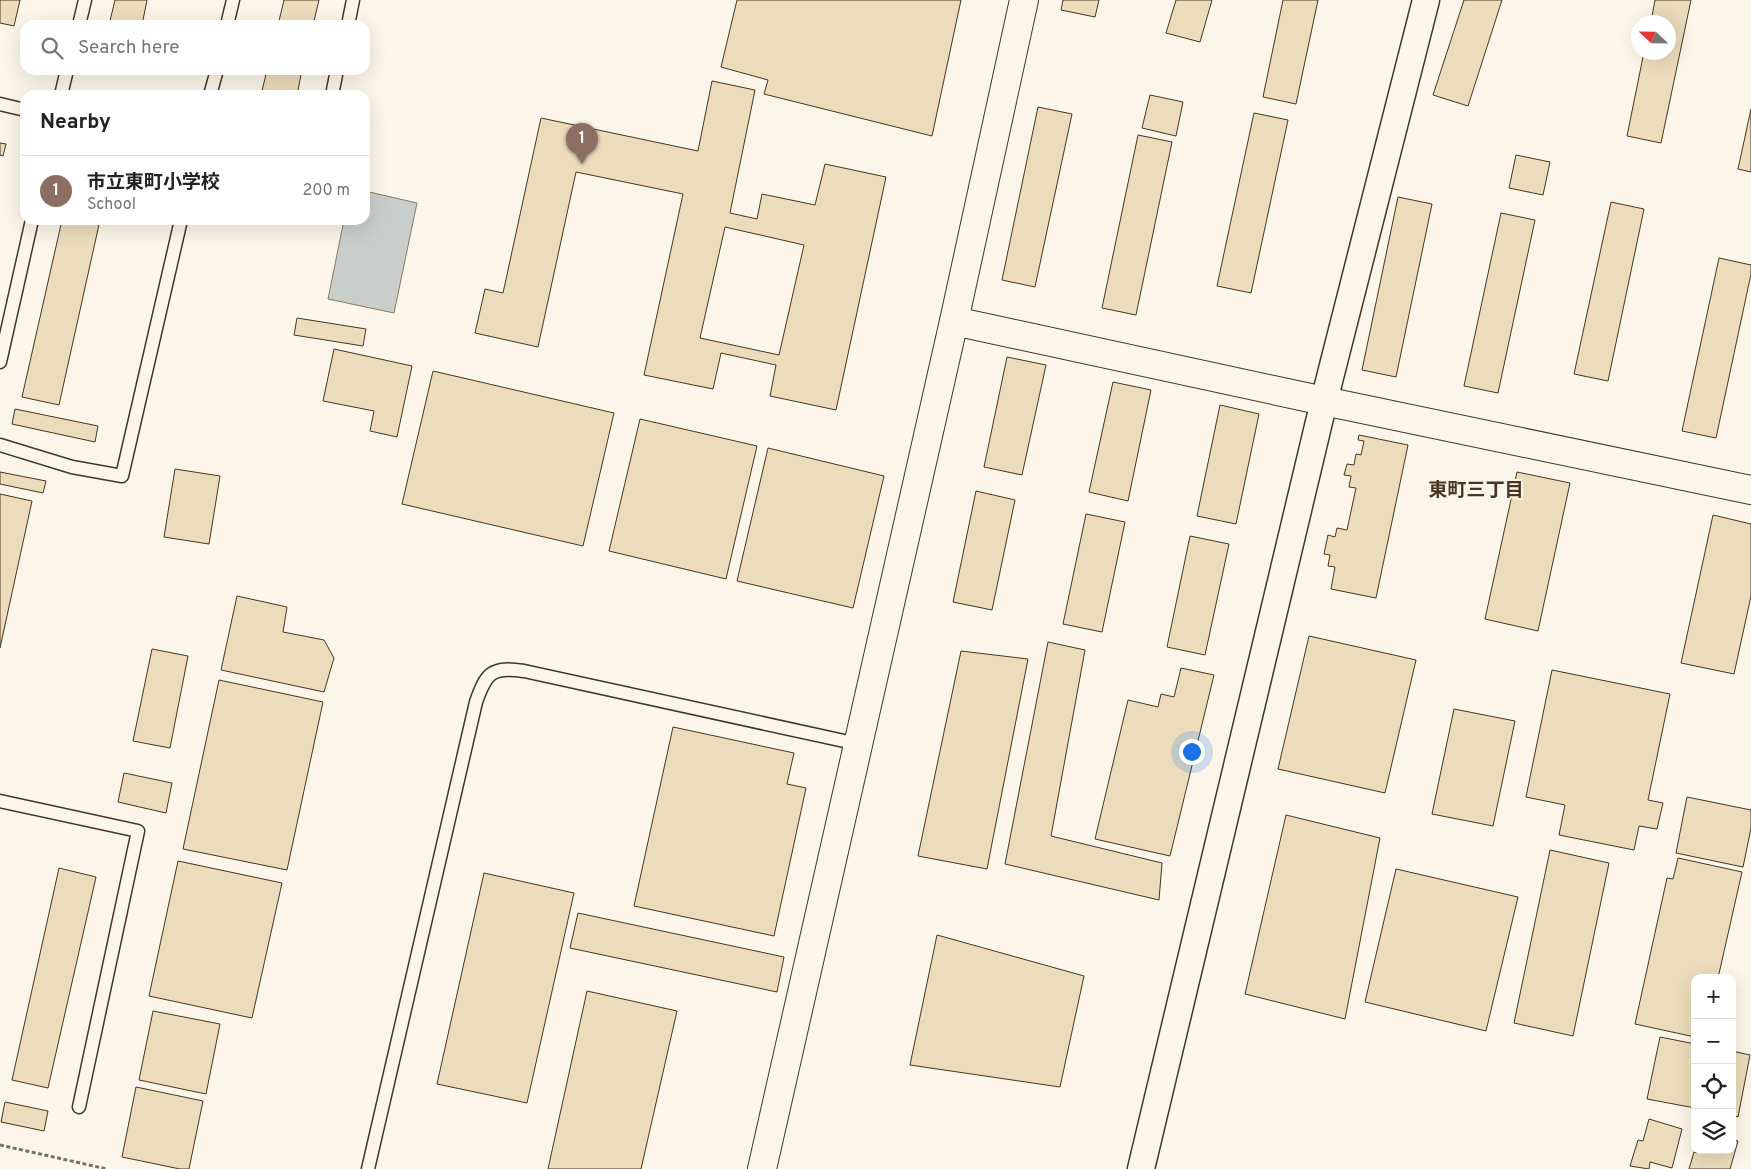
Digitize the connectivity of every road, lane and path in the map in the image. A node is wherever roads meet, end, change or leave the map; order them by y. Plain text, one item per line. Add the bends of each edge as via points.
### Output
1 (85, 0) edge
2 (234, 0) edge
3 (353, 0) edge
4 (1024, 0) edge
5 (1426, 0) edge
6 (79, 20) edge
7 (228, 20) edge
8 (349, 20) edge
9 (66, 75) edge
10 (215, 75) edge
11 (336, 75) edge
12 (62, 90) edge
13 (211, 90) edge
14 (333, 90) edge
15 (0, 104) edge
16 (20, 109) edge
17 (31, 225) edge
18 (180, 225) edge
19 (954, 321) junction
20 (0, 362) edge
21 (1324, 401) junction
22 (0, 445) edge
23 (1751, 490) edge
24 (858, 744) junction
25 (0, 801) edge
26 (78, 1107) dead end
27 (0, 1145) edge
28 (107, 1169) edge
29 (368, 1169) edge
30 (762, 1169) edge
31 (1141, 1169) edge

1 - 6 lane
2 - 7 lane
3 - 8 lane
4 - 19 street
5 - 21 street
9 - 12 lane
10 - 13 lane
11 - 14 lane
15 - 16 lane
17 - 20 lane
18 - 22 lane via 122,476 72,467
19 - 21 street
19 - 24 street
21 - 23 street
21 - 31 street
24 - 29 lane via 524,671 508,668 491,673 476,702
24 - 30 street
25 - 26 lane via 138,831
27 - 28 path

